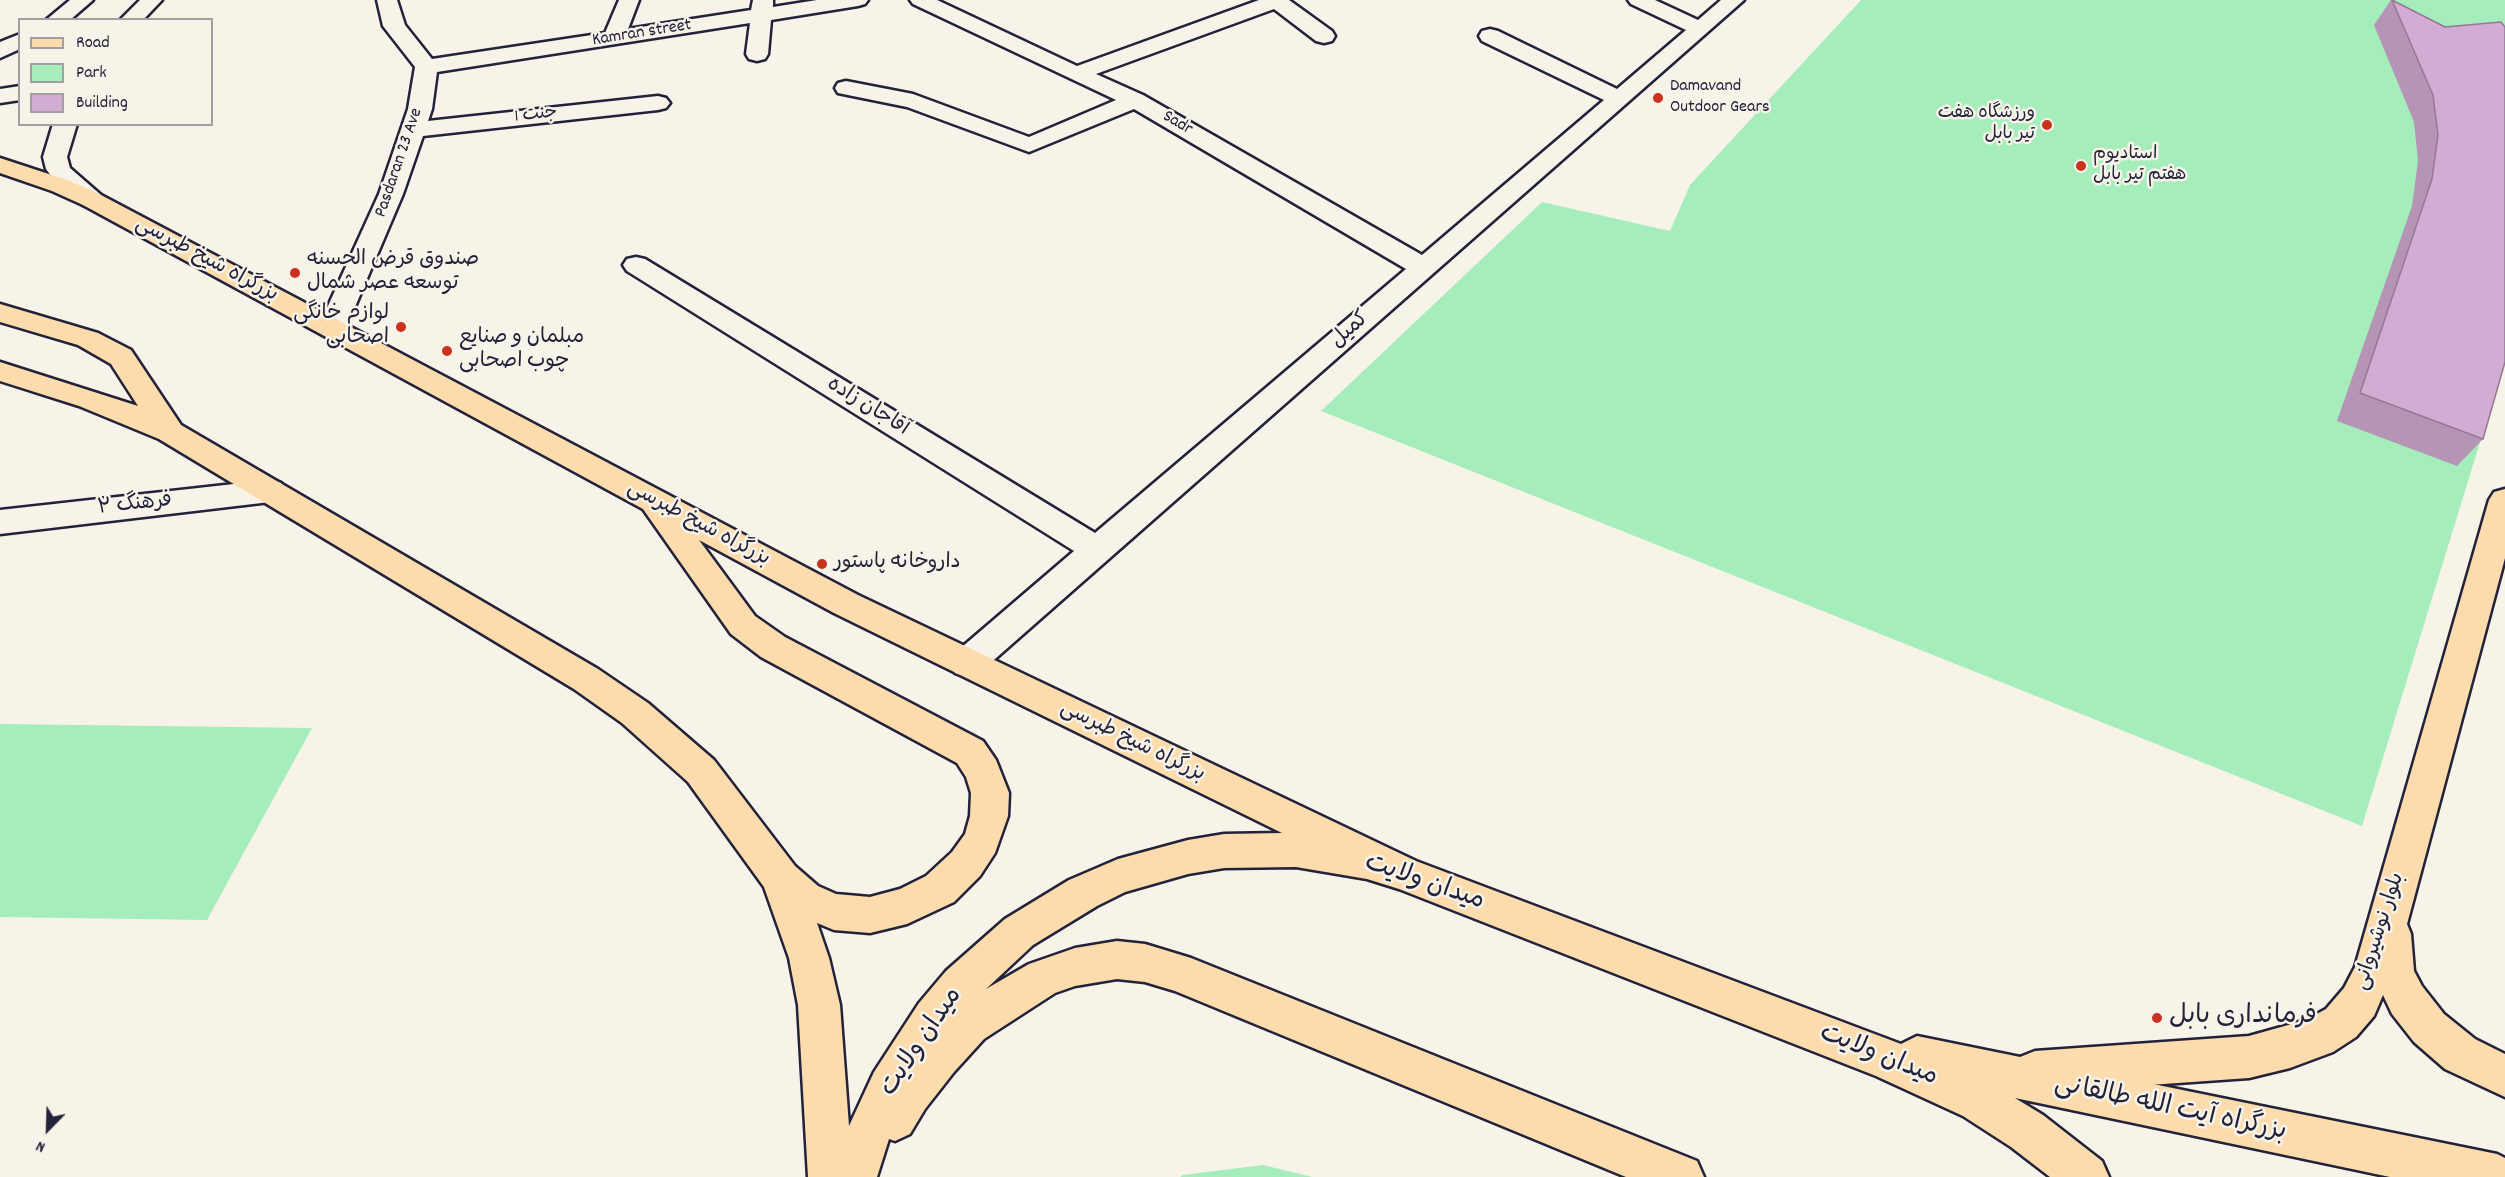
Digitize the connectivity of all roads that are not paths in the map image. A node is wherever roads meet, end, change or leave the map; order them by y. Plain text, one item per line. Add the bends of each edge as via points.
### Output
1 (83, 0) edge
2 (152, 0) edge
3 (387, 0) edge
4 (629, 0) edge
5 (858, 0) edge
6 (920, 0) edge
7 (1638, 0) edge
8 (1734, 0) edge
9 (1277, 1) edge
10 (763, 8) edge
11 (59, 18) edge
12 (132, 18) edge
13 (1701, 29) junction
14 (1324, 36) dead end
15 (1490, 36) dead end
16 (614, 38) junction
17 (18, 41) edge
18 (0, 51) edge
19 (757, 54) dead end
20 (426, 67) junction
21 (1076, 74) junction
22 (846, 88) dead end
23 (18, 93) edge
24 (0, 96) edge
25 (1620, 99) junction
26 (1135, 100) junction
27 (658, 103) dead end
28 (64, 126) edge
29 (413, 130) junction
30 (0, 165) edge
31 (92, 200) junction
32 (636, 265) dead end
33 (1424, 268) junction
34 (0, 313) edge
35 (332, 328) junction
36 (0, 371) edge
37 (170, 432) junction
38 (270, 491) junction
39 (652, 500) junction
40 (2505, 500) edge
41 (0, 522) edge
42 (1097, 550) junction
43 (967, 663) junction
44 (1402, 873) junction
45 (781, 878) junction
46 (2393, 899) junction
47 (1842, 1042) junction
48 (2000, 1074) junction
49 (2505, 1076) edge
50 (831, 1177) edge
51 (854, 1177) edge
52 (859, 1177) edge
53 (1681, 1177) edge
54 (2086, 1177) edge
55 (2497, 1177) edge

1 - 11 street
2 - 12 street
3 - 20 street via 394,27
4 - 16 street
5 - 10 street, Kamran street
6 - 21 street, Sadr
7 - 13 street
8 - 13 street, کمیل
9 - 14 street
9 - 21 street
10 - 16 street, Kamran street
10 - 19 street
13 - 25 street, کمیل
15 - 25 street
16 - 20 street, Kamran street
17 - 18 street
20 - 29 street, Pasdaran 23 Ave
21 - 26 street, Sadr
22 - 26 street via 913,102 1029,145
23 - 24 street
25 - 33 street, کمیل
26 - 33 street, Sadr
27 - 29 street, جنت 1
28 - 31 street via 55,157 58,169
29 - 35 street, Pasdaran 23 Ave via 391,194
30 - 31 main road, بزرگراه شیخ طبرسی
31 - 35 main road, بزرگراه شیخ طبرسی
32 - 42 street, آقاجان زاده
33 - 42 street, کمیل
34 - 37 main road via 88,339 121,357
35 - 39 main road, بزرگراه شیخ طبرسی
36 - 37 main road via 89,399
37 - 38 main road
38 - 41 street, فرهنگ ۲
38 - 45 main road via 519,638 635,713 701,771
39 - 43 main road, بزرگراه شیخ طبرسی via 846,604
39 - 45 main road via 743,625 773,647 970,752 983,771 990,793 989,816 981,841 966,864 940,889 907,906 870,915 834,912 804,899
40 - 46 main road, بلوار نوشیروانی
42 - 43 street, کمیل
43 - 44 main road, بزرگراه شیخ طبرسی
44 - 47 main road, میدان ولایت
44 - 51 main road, میدان ولایت via 1367,862 1296,850 1224,851 1118,877 1050,911 961,985 934,1017 889,1087
45 - 50 main road via 809,958 819,1005
46 - 48 main road, بلوار نوشیروانی via 2374,970 2359,1002 2341,1023 2318,1038 2249,1057
46 - 49 main road via 2390,946 2394,973 2407,1000 2429,1028 2460,1054
47 - 48 main road, بزرگراه آیت الله طالقانی
47 - 54 main road, میدان ولایت via 1929,1076 1978,1101 2027,1131
48 - 55 main road, بزرگراه آیت الله طالقانی
52 - 53 main road via 910,1094 969,1025 1042,978 1117,960 1177,972

